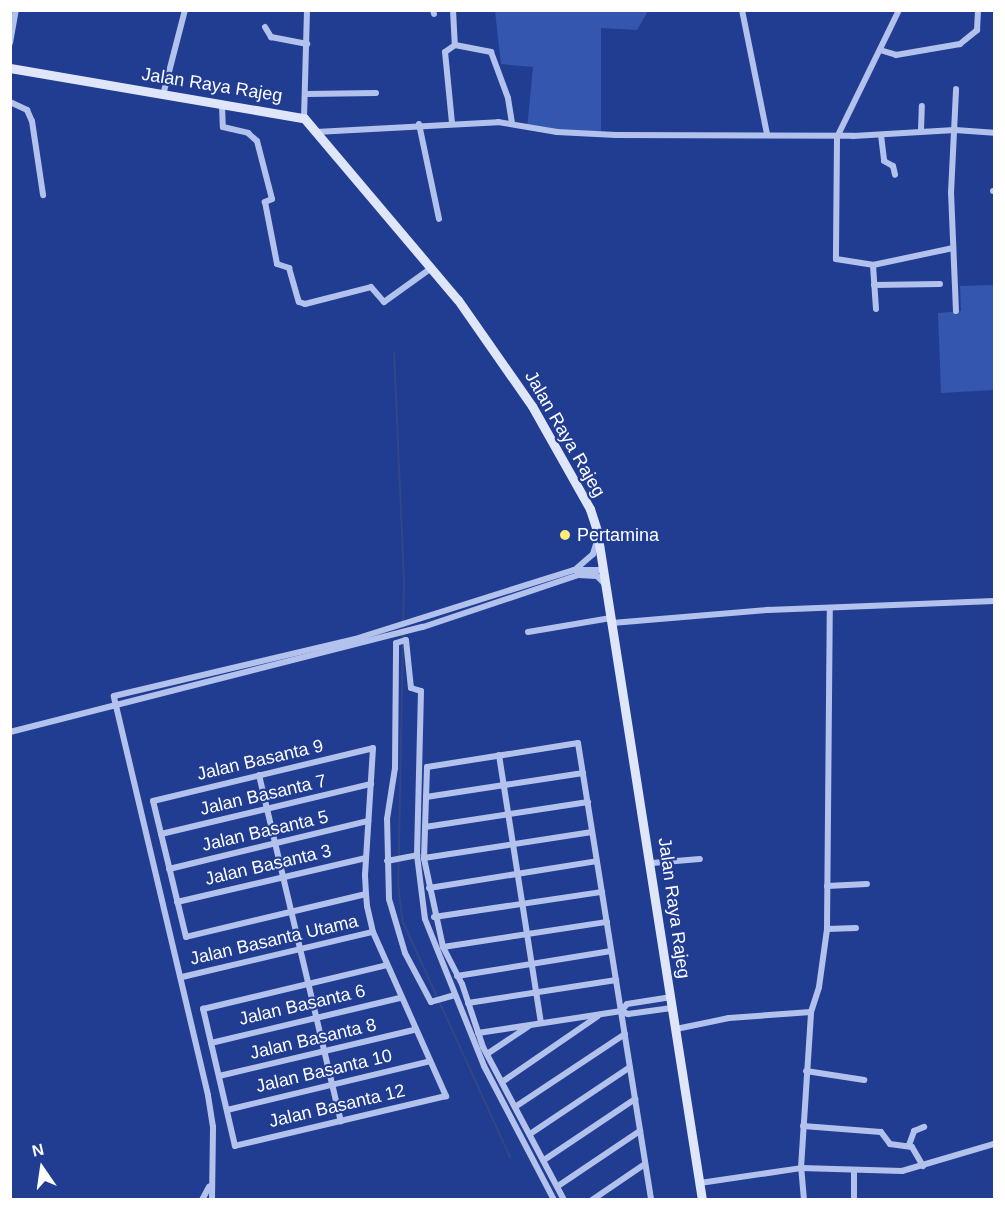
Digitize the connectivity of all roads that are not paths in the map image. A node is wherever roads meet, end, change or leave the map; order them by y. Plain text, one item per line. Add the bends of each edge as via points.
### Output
1 (16, 10) edge
2 (185, 10) edge
3 (307, 10) edge
4 (453, 10) edge
5 (741, 10) edge
6 (899, 10) edge
7 (978, 10) edge
8 (265, 27) dead end
9 (10, 43) edge
10 (307, 44) junction
11 (455, 45) junction
12 (880, 50) junction
13 (10, 68) edge
14 (956, 89) dead end
15 (376, 93) dead end
16 (307, 94) junction
17 (163, 95) junction
18 (10, 102) edge
19 (222, 104) junction
20 (922, 106) dead end
21 (304, 118) junction
22 (452, 123) junction
23 (419, 124) junction
24 (512, 124) junction
25 (921, 130) junction
26 (955, 130) junction
27 (316, 132) junction
28 (994, 133) edge
29 (767, 134) junction
30 (838, 134) junction
31 (881, 135) junction
32 (895, 175) dead end
33 (43, 195) dead end
34 (439, 219) dead end
35 (953, 248) junction
36 (873, 265) junction
37 (430, 269) junction
38 (940, 284) dead end
39 (874, 285) junction
40 (876, 309) dead end
41 (956, 311) dead end
42 (597, 540) junction
43 (574, 570) junction
44 (603, 570) junction
45 (605, 584) junction
46 (994, 602) edge
47 (830, 609) junction
48 (611, 620) junction
49 (528, 632) dead end
50 (117, 706) junction
51 (10, 732) edge
52 (499, 755) junction
53 (583, 773) junction
54 (259, 775) junction
55 (371, 784) junction
56 (503, 785) junction
57 (426, 797) junction
58 (588, 802) junction
59 (267, 809) junction
60 (508, 814) junction
61 (368, 822) junction
62 (425, 827) junction
63 (592, 832) junction
64 (161, 834) junction
65 (275, 844) junction
66 (513, 844) junction
67 (417, 855) junction
68 (366, 858) junction
69 (424, 858) junction
70 (390, 860) junction
71 (700, 860) dead end
72 (597, 861) junction
73 (652, 863) junction
74 (170, 869) junction
75 (518, 874) junction
76 (283, 877) junction
77 (867, 884) dead end
78 (827, 886) junction
79 (429, 888) junction
80 (602, 892) junction
81 (366, 894) junction
82 (177, 902) junction
83 (522, 904) junction
84 (292, 912) junction
85 (434, 917) junction
86 (607, 922) junction
87 (856, 928) dead end
88 (827, 929) junction
89 (373, 932) junction
90 (527, 934) junction
91 (443, 947) junction
92 (300, 949) junction
93 (611, 951) junction
94 (532, 964) junction
95 (387, 965) junction
96 (458, 976) junction
97 (182, 977) junction
98 (616, 980) junction
99 (309, 983) junction
100 (536, 993) junction
101 (455, 994) junction
102 (671, 997) junction
103 (400, 998) junction
104 (468, 1003) junction
105 (672, 1008) junction
106 (621, 1011) junction
107 (811, 1012) junction
108 (601, 1014) junction
109 (317, 1017) junction
110 (541, 1023) junction
111 (530, 1025) junction
112 (676, 1029) junction
113 (414, 1030) junction
114 (478, 1033) junction
115 (625, 1034) junction
116 (211, 1043) junction
117 (325, 1051) junction
118 (487, 1054) junction
119 (427, 1062) junction
120 (630, 1067) junction
121 (807, 1071) junction
122 (219, 1076) junction
123 (864, 1080) dead end
124 (502, 1082) junction
125 (333, 1084) junction
126 (635, 1099) junction
127 (515, 1107) junction
128 (227, 1110) junction
129 (341, 1120) junction
130 (803, 1126) junction
131 (924, 1127) dead end
132 (640, 1131) junction
133 (530, 1134) junction
134 (994, 1144) edge
135 (909, 1146) junction
136 (544, 1160) junction
137 (645, 1164) junction
138 (922, 1166) junction
139 (801, 1168) junction
140 (854, 1170) junction
141 (700, 1183) junction
142 (558, 1186) junction
143 (209, 1187) junction
144 (649, 1198) edge
145 (202, 1200) edge
146 (212, 1200) edge
147 (554, 1200) edge
148 (564, 1200) edge
149 (592, 1200) edge
150 (702, 1200) edge
151 (804, 1200) edge
152 (854, 1200) edge

1 - 9 street
2 - 17 street
3 - 10 street
4 - 11 street
5 - 29 street
6 - 12 street
7 - 12 street via 977,30 960,45 898,55
8 - 10 street via 271,37
10 - 16 street
11 - 22 street via 445,52
11 - 24 street via 491,52 508,98
12 - 30 street
13 - 17 main road, Jalan Raya Rajeg
14 - 26 street
15 - 16 street
16 - 21 street
17 - 19 main road, Jalan Raya Rajeg
18 - 33 street via 27,110 32,122
19 - 21 main road, Jalan Raya Rajeg
19 - 37 street via 224,127 248,133 256,141 272,199 265,202 277,264 289,268 299,302 305,304 371,288 384,302
20 - 25 street
21 - 27 main road, Jalan Raya Rajeg
22 - 23 street
22 - 24 street
23 - 27 street
23 - 34 street
24 - 29 street via 556,132 616,135
25 - 26 street
25 - 31 street
26 - 28 street
26 - 35 street
27 - 37 main road, Jalan Raya Rajeg
29 - 30 street
30 - 31 street
30 - 36 street via 836,259
31 - 32 street via 884,161 893,166
35 - 36 street
35 - 41 street
36 - 39 street
37 - 42 main road, Jalan Raya Rajeg via 458,300 532,406 590,509
38 - 39 street
39 - 40 street
42 - 43 street via 593,554
42 - 44 main road, Jalan Raya Rajeg
43 - 44 street
43 - 50 street via 355,639 114,696
44 - 45 main road, Jalan Raya Rajeg
45 - 48 main road, Jalan Raya Rajeg
45 - 50 street via 597,576 578,575 423,627
46 - 47 street
47 - 48 street via 768,609
47 - 78 street
48 - 49 street
48 - 73 main road, Jalan Raya Rajeg
50 - 51 street
50 - 97 street
52 - 53 street via 578,743
52 - 56 street
52 - 57 street via 427,767
53 - 56 street
53 - 58 street
54 - 55 street, Jalan Basanta 9 via 373,748
54 - 59 street
54 - 64 street, Jalan Basanta 9 via 153,801
55 - 59 street, Jalan Basanta 7
55 - 61 street
56 - 57 street
56 - 60 street
57 - 62 street
58 - 60 street
58 - 63 street
59 - 64 street, Jalan Basanta 7
59 - 65 street
60 - 62 street
60 - 66 street
61 - 65 street, Jalan Basanta 5
61 - 68 street
62 - 69 street
63 - 66 street
63 - 72 street
64 - 74 street
65 - 74 street, Jalan Basanta 5
65 - 76 street
66 - 69 street
66 - 75 street
67 - 70 street
67 - 70 street via 421,694 419,689 411,688 401,642 387,819
67 - 101 street via 425,919
68 - 76 street, Jalan Basanta 3
68 - 81 street
69 - 79 street
70 - 101 street via 389,899 405,953 431,1002
71 - 73 street
72 - 75 street
72 - 80 street
73 - 102 main road, Jalan Raya Rajeg
74 - 82 street
75 - 79 street
75 - 83 street
76 - 82 street, Jalan Basanta 3
76 - 84 street
77 - 78 street
78 - 88 street
79 - 85 street
80 - 83 street
80 - 86 street
81 - 84 street
81 - 89 street
82 - 84 street via 186,937
83 - 85 street
83 - 90 street
84 - 92 street
85 - 91 street
86 - 90 street
86 - 93 street
87 - 88 street
88 - 107 street via 819,987
89 - 92 street, Jalan Basanta Utama
89 - 95 street
90 - 91 street
90 - 94 street
91 - 96 street
92 - 97 street, Jalan Basanta Utama
92 - 99 street
93 - 94 street
93 - 98 street
94 - 96 street
94 - 100 street
95 - 99 street
95 - 103 street
96 - 104 street
97 - 143 street via 213,1127
98 - 100 street
98 - 106 street
99 - 109 street
99 - 116 street via 203,1008
100 - 104 street
100 - 110 street
101 - 147 street via 484,1066
102 - 105 main road, Jalan Raya Rajeg
102 - 106 street via 627,1004
103 - 109 street, Jalan Basanta 6
103 - 113 street
104 - 114 street
105 - 106 street via 628,1014
105 - 112 main road, Jalan Raya Rajeg
106 - 108 street
106 - 115 street
107 - 112 street via 729,1018
107 - 121 street
108 - 110 street
108 - 124 street
109 - 116 street, Jalan Basanta 6
109 - 117 street
110 - 111 street
111 - 114 street
111 - 118 street
112 - 141 main road, Jalan Raya Rajeg
113 - 117 street, Jalan Basanta 8
113 - 119 street
114 - 118 street
115 - 120 street
115 - 127 street
116 - 122 street
117 - 122 street, Jalan Basanta 8
117 - 125 street
118 - 124 street
119 - 125 street, Jalan Basanta 10
119 - 129 street, Jalan Basanta 12 via 446,1096
120 - 126 street
120 - 133 street
121 - 123 street
121 - 130 street
122 - 128 street
124 - 127 street
125 - 128 street, Jalan Basanta 10
125 - 129 street
126 - 132 street
126 - 136 street
127 - 133 street
128 - 129 street, Jalan Basanta 12 via 235,1146
130 - 135 street via 881,1132 890,1144
130 - 139 street
131 - 135 street via 914,1131
132 - 137 street
132 - 142 street
133 - 136 street
134 - 138 street
135 - 138 street
136 - 142 street
137 - 144 street
137 - 149 street
138 - 140 street via 902,1171
139 - 140 street
139 - 141 street
139 - 151 street
140 - 152 street
141 - 150 main road, Jalan Raya Rajeg
142 - 148 street
143 - 145 street
143 - 146 street

